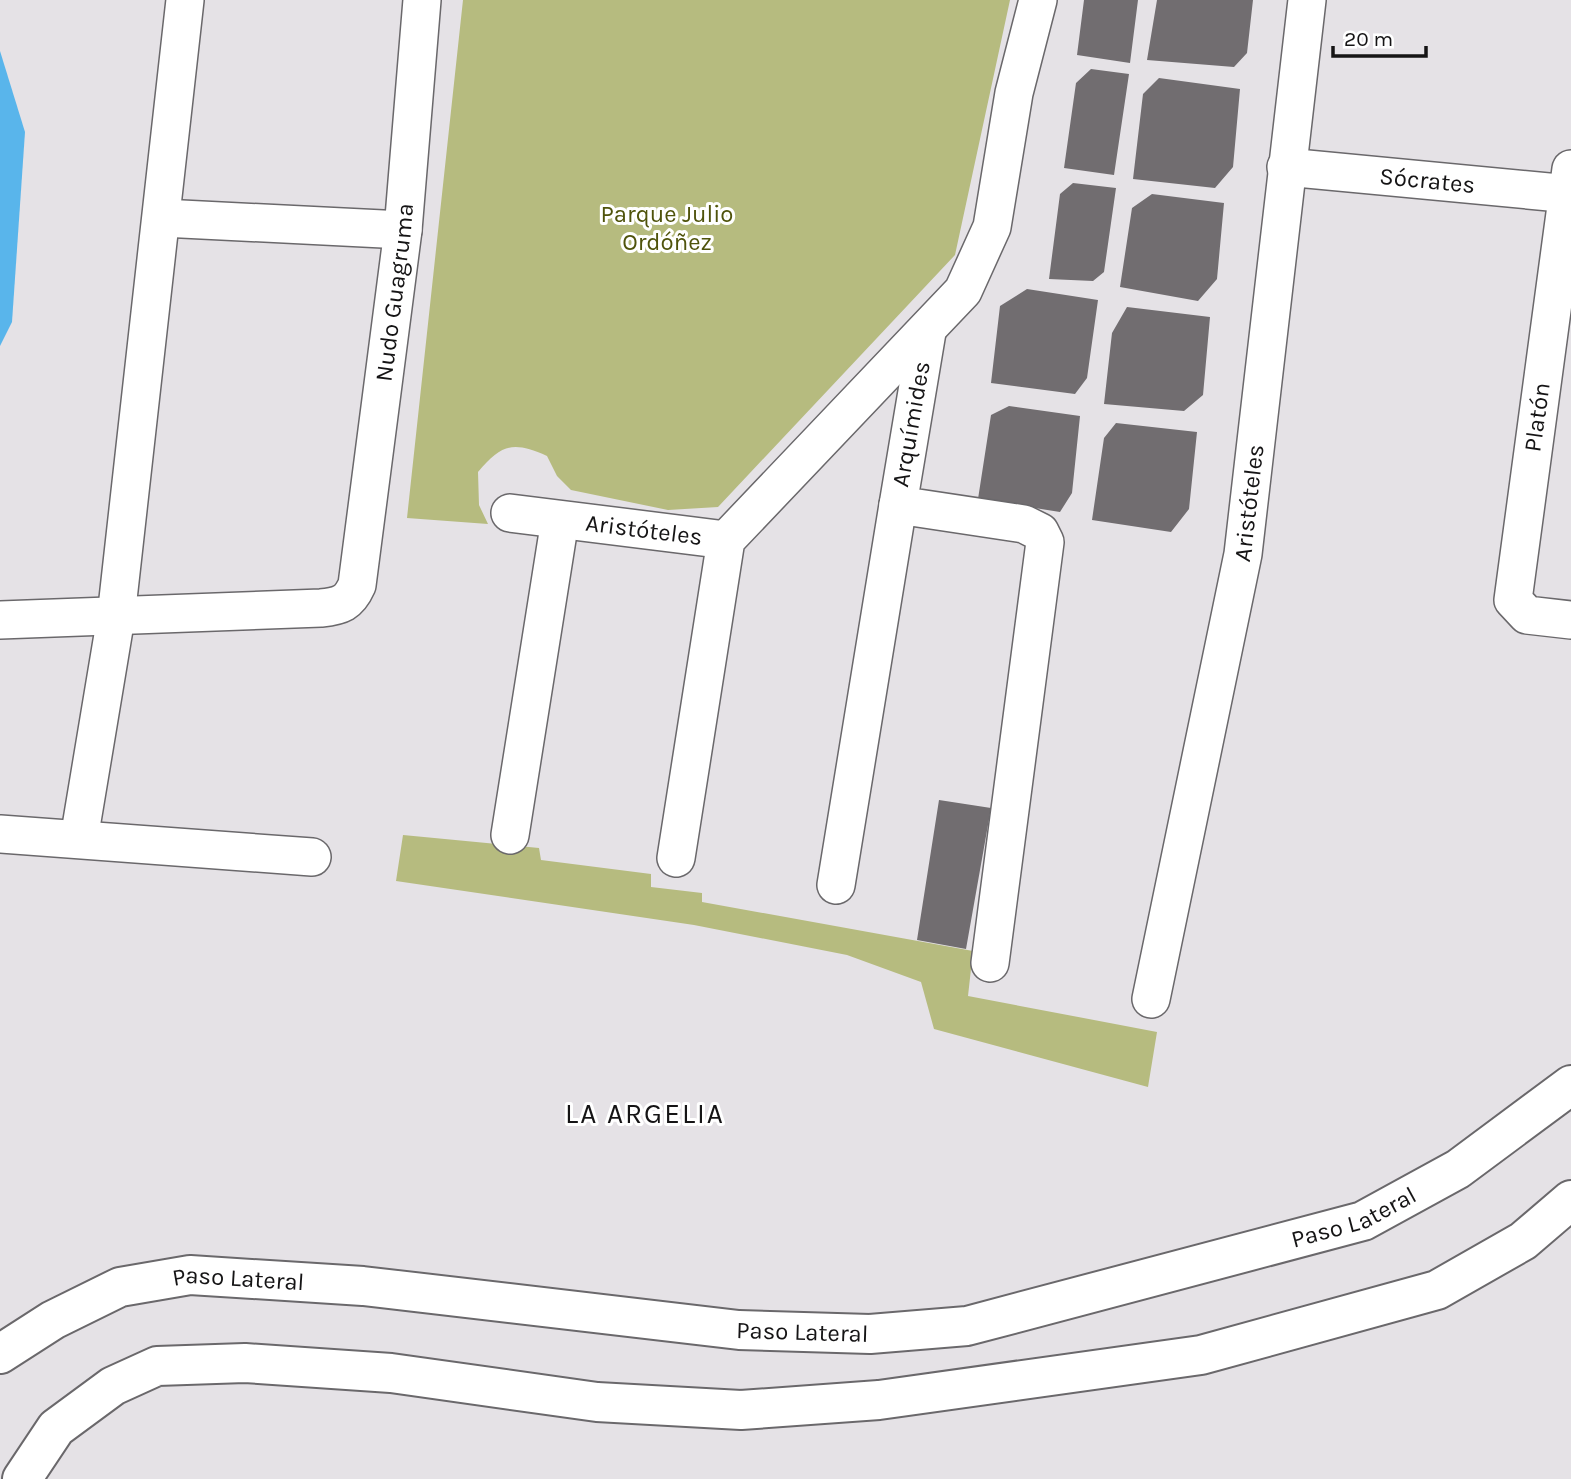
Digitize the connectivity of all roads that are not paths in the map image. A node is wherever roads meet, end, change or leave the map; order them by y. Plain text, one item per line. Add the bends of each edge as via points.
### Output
1 (185, 0) edge
2 (422, 0) edge
3 (1038, 0) edge
4 (1307, 0) edge
5 (1286, 167) junction
6 (1570, 186) edge
7 (162, 218) junction
8 (403, 230) junction
9 (927, 332) junction
10 (898, 505) junction
11 (510, 513) dead end
12 (559, 520) junction
13 (726, 540) junction
14 (116, 617) junction
15 (0, 620) edge
16 (1571, 620) edge
17 (0, 834) edge
18 (510, 835) dead end
19 (79, 839) junction
20 (312, 857) dead end
21 (676, 858) dead end
22 (836, 885) dead end
23 (990, 963) dead end
24 (1151, 999) dead end
25 (1571, 1085) edge
26 (1571, 1200) edge
27 (0, 1354) edge
28 (22, 1479) edge

1 - 7 street
2 - 8 street, Nudo Guagruma
3 - 9 street via 1014,93 992,227 962,291
4 - 5 street, Aristóteles
5 - 6 street, Sócrates
5 - 24 street, Aristóteles via 1243,554
6 - 16 street, Platón via 1513,600 1527,615
7 - 8 street
7 - 14 street
8 - 14 street, Nudo Guagruma via 357,585 351,598 340,606
9 - 10 street, Arquímides
9 - 13 street
10 - 22 street
10 - 23 street, Arquímides via 1034,528 1040,532 1045,552
11 - 12 street, Aristóteles
12 - 13 street, Aristóteles
12 - 18 street
13 - 21 street
14 - 15 street
14 - 19 street
17 - 19 street
19 - 20 street
25 - 27 highway, Paso Lateral via 1458,1169 1363,1222 967,1326 870,1334 738,1329 363,1286 190,1275 120,1287 53,1320
26 - 28 highway via 1522,1241 1437,1290 1201,1355 879,1400 741,1410 597,1402 391,1373 245,1363 157,1366 113,1386 56,1428

